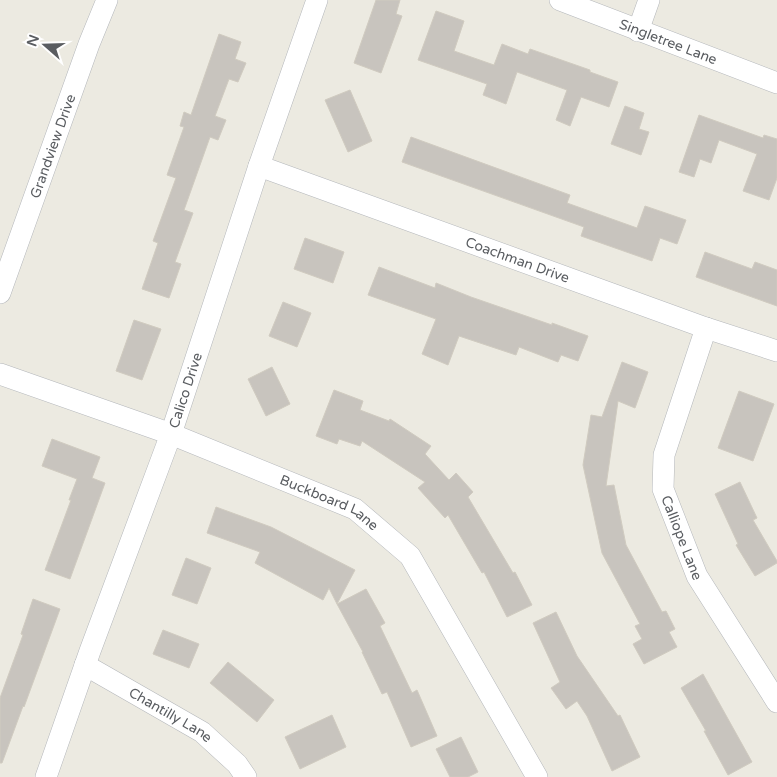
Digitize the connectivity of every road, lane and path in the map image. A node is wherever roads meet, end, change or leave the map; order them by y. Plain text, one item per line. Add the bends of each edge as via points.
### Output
1 (107, 0) edge
2 (316, 0) edge
3 (560, 0) edge
4 (649, 0) edge
5 (638, 31) junction
6 (777, 83) edge
7 (259, 166) junction
8 (0, 293) edge
9 (706, 328) junction
10 (777, 351) edge
11 (0, 374) edge
12 (171, 434) junction
13 (85, 665) junction
14 (777, 702) edge
15 (46, 777) edge
16 (246, 777) edge
17 (537, 777) edge

1 - 8 street, Grandview Drive
2 - 7 street, Calico Drive
3 - 5 street, Singletree Lane
4 - 5 street
5 - 6 street, Singletree Lane
7 - 9 street, Coachman Drive
7 - 12 street, Calico Drive
9 - 10 street, Coachman Drive
9 - 14 street, Calliope Lane via 664,455 663,489 697,576
11 - 12 street, Buckboard Lane
12 - 13 street, Calico Drive
12 - 17 street, Buckboard Lane via 355,509 410,556
13 - 15 street, Calico Drive
13 - 16 street, Chantilly Lane via 202,732 237,764

